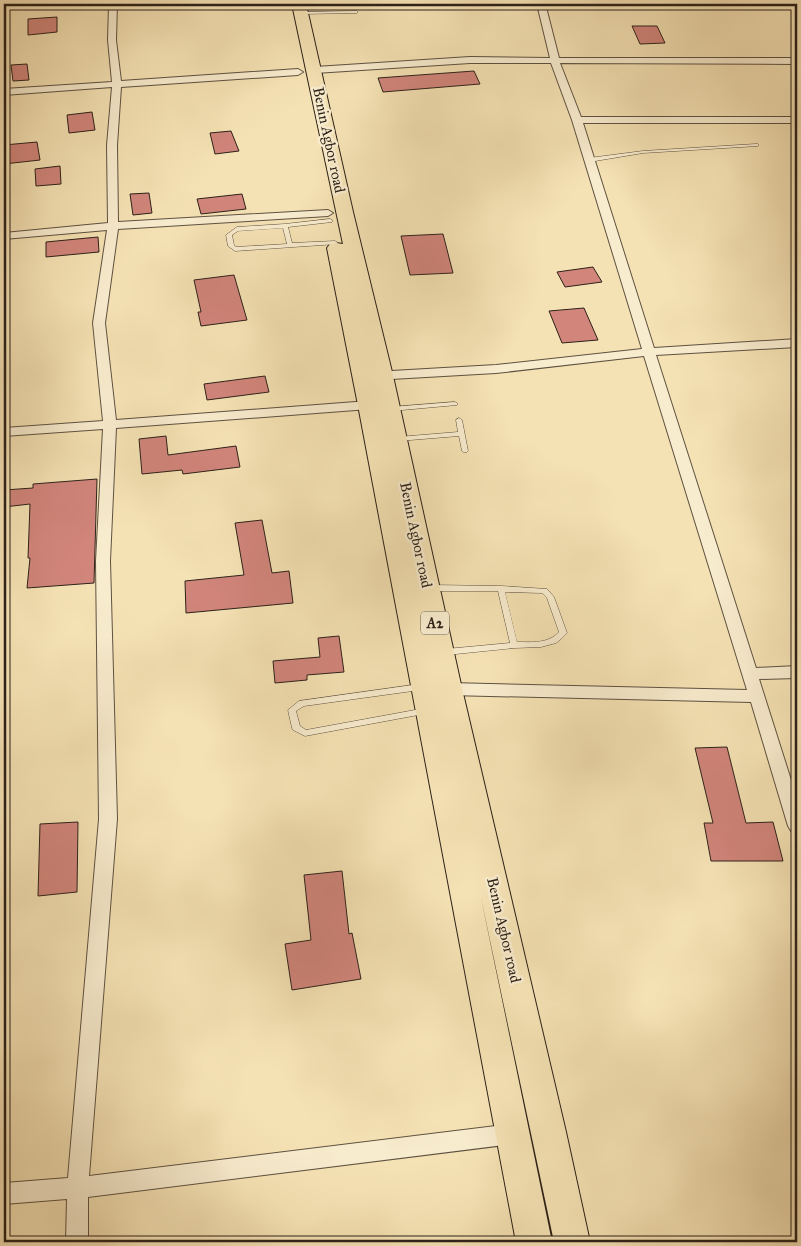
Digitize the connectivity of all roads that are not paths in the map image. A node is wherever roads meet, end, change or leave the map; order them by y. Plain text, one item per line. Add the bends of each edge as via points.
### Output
1 (114, 4) edge
2 (337, 4) edge
3 (541, 4) edge
4 (783, 5) edge
5 (797, 6) edge
6 (295, 7) edge
7 (338, 12) junction
8 (356, 12) dead end
9 (555, 61) junction
10 (797, 61) edge
11 (306, 71) junction
12 (117, 84) junction
13 (4, 92) edge
14 (577, 120) junction
15 (797, 120) edge
16 (756, 145) dead end
17 (589, 160) junction
18 (113, 226) junction
19 (285, 226) junction
20 (331, 226) junction
21 (4, 236) edge
22 (290, 245) junction
23 (797, 343) edge
24 (649, 352) junction
25 (373, 376) junction
26 (456, 404) dead end
27 (379, 407) junction
28 (459, 420) dead end
29 (110, 425) junction
30 (4, 432) edge
31 (462, 434) junction
32 (396, 439) junction
33 (465, 451) dead end
34 (427, 588) junction
35 (501, 589) junction
36 (514, 645) junction
37 (441, 653) junction
38 (797, 672) edge
39 (750, 674) junction
40 (424, 686) junction
41 (449, 689) junction
42 (757, 696) junction
43 (429, 711) junction
44 (797, 826) edge
45 (513, 1134) junction
46 (78, 1188) junction
47 (4, 1193) edge
48 (77, 1242) edge
49 (534, 1242) edge
50 (572, 1242) edge

1 - 12 street via 112,40
2 - 7 lane
3 - 4 street
3 - 9 street
4 - 5 street
6 - 7 lane
6 - 11 highway, Benin Agbor road / A2
7 - 8 lane
9 - 10 street
9 - 11 street via 470,60
9 - 14 street
11 - 12 street
11 - 20 highway, Benin Agbor road / A2
11 - 25 highway, Benin Agbor road / A2 via 344,212
12 - 13 street
12 - 18 street via 112,145
14 - 15 street
14 - 17 street
16 - 17 lane via 643,152
17 - 24 street
18 - 20 street
18 - 21 street
18 - 29 street via 99,323
19 - 20 lane
19 - 22 lane
19 - 22 lane via 237,229 229,235 231,246 235,249
20 - 22 lane
20 - 25 highway, Benin Agbor road / A2
23 - 24 street
24 - 25 street via 496,369
24 - 39 street
25 - 27 highway, Benin Agbor road / A2
26 - 27 lane
27 - 29 street
27 - 32 highway, Benin Agbor road / A2
27 - 40 highway, Benin Agbor road / A2
28 - 31 lane
29 - 30 street
29 - 46 street via 103,560 108,819
31 - 32 lane
31 - 33 lane
32 - 34 highway, Benin Agbor road / A2
34 - 35 lane
34 - 37 highway, Benin Agbor road / A2
35 - 36 lane
35 - 36 lane via 544,591 550,597 563,633 559,639 550,642
36 - 37 lane
37 - 41 highway, Benin Agbor road / A2
38 - 39 street
39 - 42 street
40 - 43 highway, Benin Agbor road / A2
40 - 43 lane via 302,703 292,710 296,728 305,733
41 - 42 street
41 - 50 highway, Benin Agbor road / A2
42 - 44 street
43 - 45 highway, Benin Agbor road / A2
45 - 46 street
45 - 49 highway, Benin Agbor road / A2
46 - 47 street
46 - 48 street

